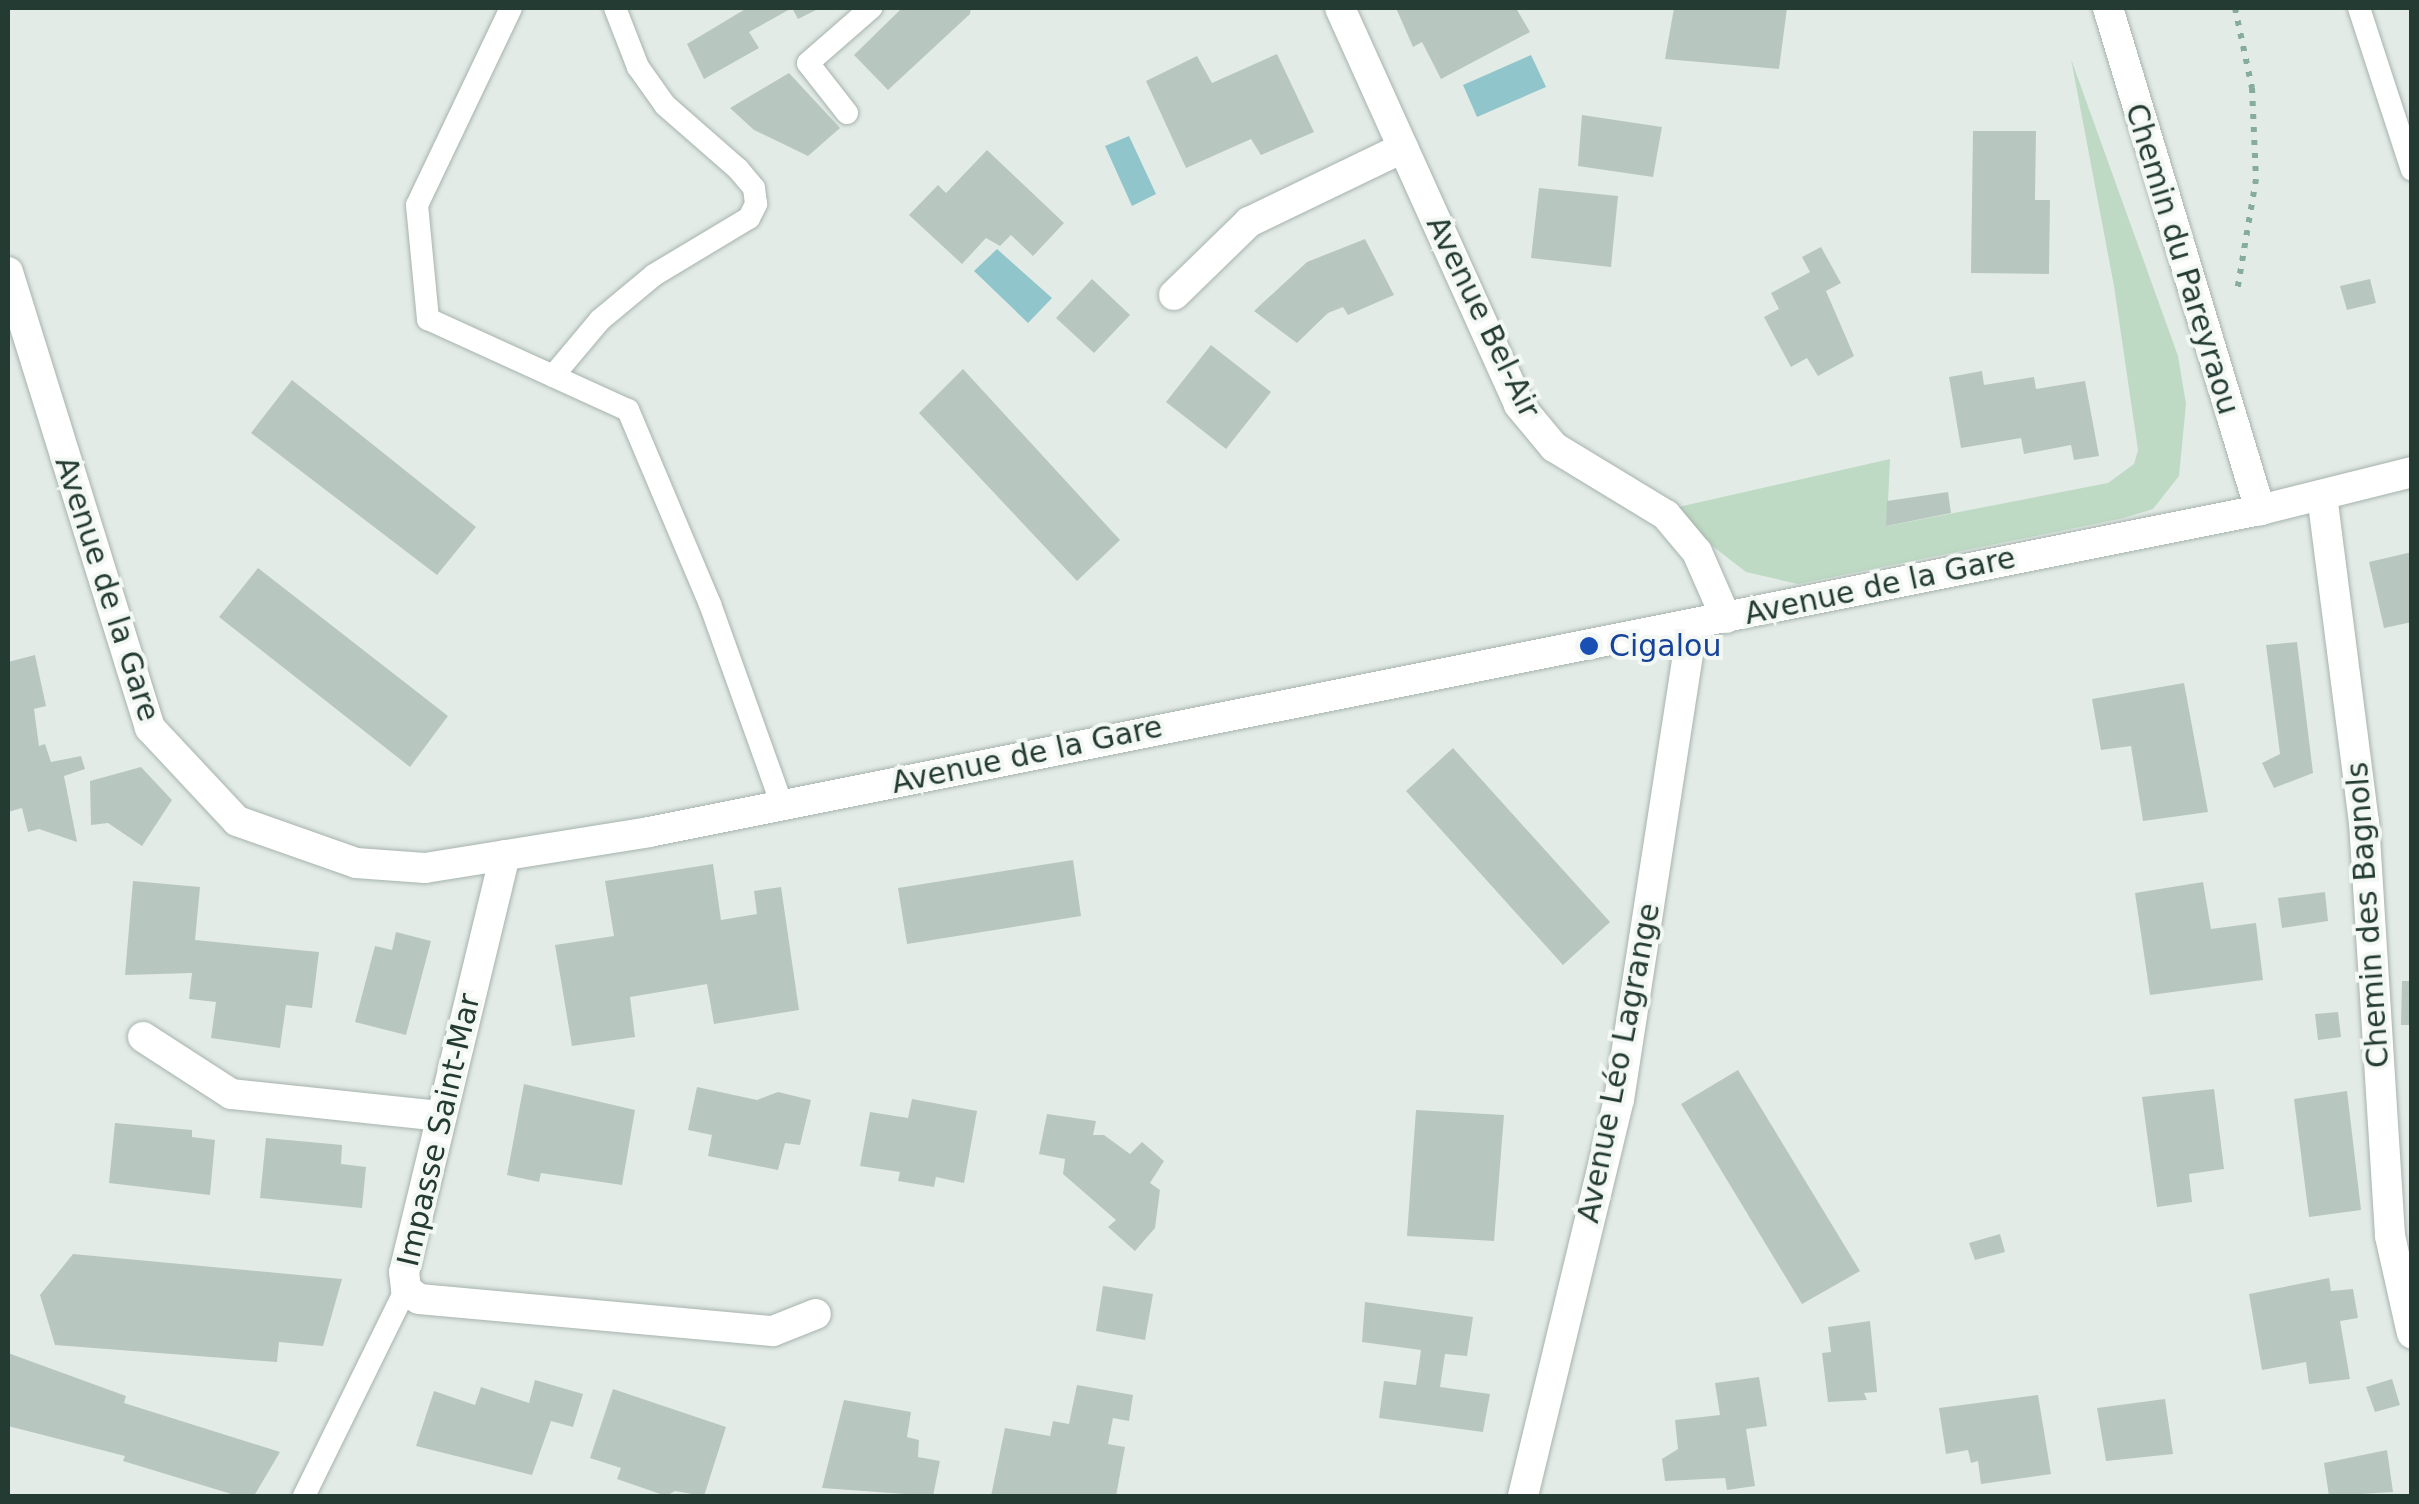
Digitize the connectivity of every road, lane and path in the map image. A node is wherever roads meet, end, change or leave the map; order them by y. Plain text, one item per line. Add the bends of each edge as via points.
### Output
1 (511, 8) edge
2 (615, 8) edge
3 (871, 8) edge
4 (1340, 8) edge
5 (2108, 8) edge
6 (2235, 8) edge
7 (2359, 8) edge
8 (847, 113) dead end
9 (1404, 148) junction
10 (2412, 170) edge
11 (8, 272) edge
12 (1174, 296) dead end
13 (2235, 300) dead end
14 (553, 376) junction
15 (2412, 472) edge
16 (2322, 496) junction
17 (2260, 510) junction
18 (1726, 618) junction
19 (1692, 626) junction
20 (782, 805) junction
21 (505, 855) junction
22 (143, 1037) dead end
23 (441, 1116) junction
24 (406, 1288) junction
25 (816, 1314) dead end
26 (2412, 1334) edge
27 (304, 1496) edge
28 (1523, 1496) edge

1 - 14 lane via 418,206 428,319
2 - 14 lane via 638,67 665,106 738,170 754,188 756,204 748,218 654,275 600,320
3 - 8 lane via 808,63
4 - 9 street, Avenue Bel-Air
5 - 17 street, Chemin du Pareyraou
6 - 13 path via 2252,88 2256,178
7 - 10 lane
9 - 12 street via 1250,222
9 - 18 street, Avenue Bel-Air via 1519,404 1554,447 1666,515 1697,552
11 - 21 street, Avenue de la Gare via 150,728 190,775 237,820 356,863 425,868
14 - 20 lane via 628,410 640,426
15 - 16 street, Avenue de la Gare
16 - 17 street, Avenue de la Gare
16 - 26 street, Chemin des Bagnols via 2364,822 2390,1236
17 - 18 street, Avenue de la Gare
18 - 19 street, Avenue de la Gare
19 - 20 street, Avenue de la Gare
19 - 28 street, Avenue Léo Lagrange via 1618,1100
20 - 21 street, Avenue de la Gare
21 - 23 street, Impasse Saint-Mar
22 - 23 street via 232,1094
23 - 24 street, Impasse Saint-Mar via 404,1272
24 - 25 street, Impasse Saint-Mar via 419,1299 773,1331
24 - 27 lane

